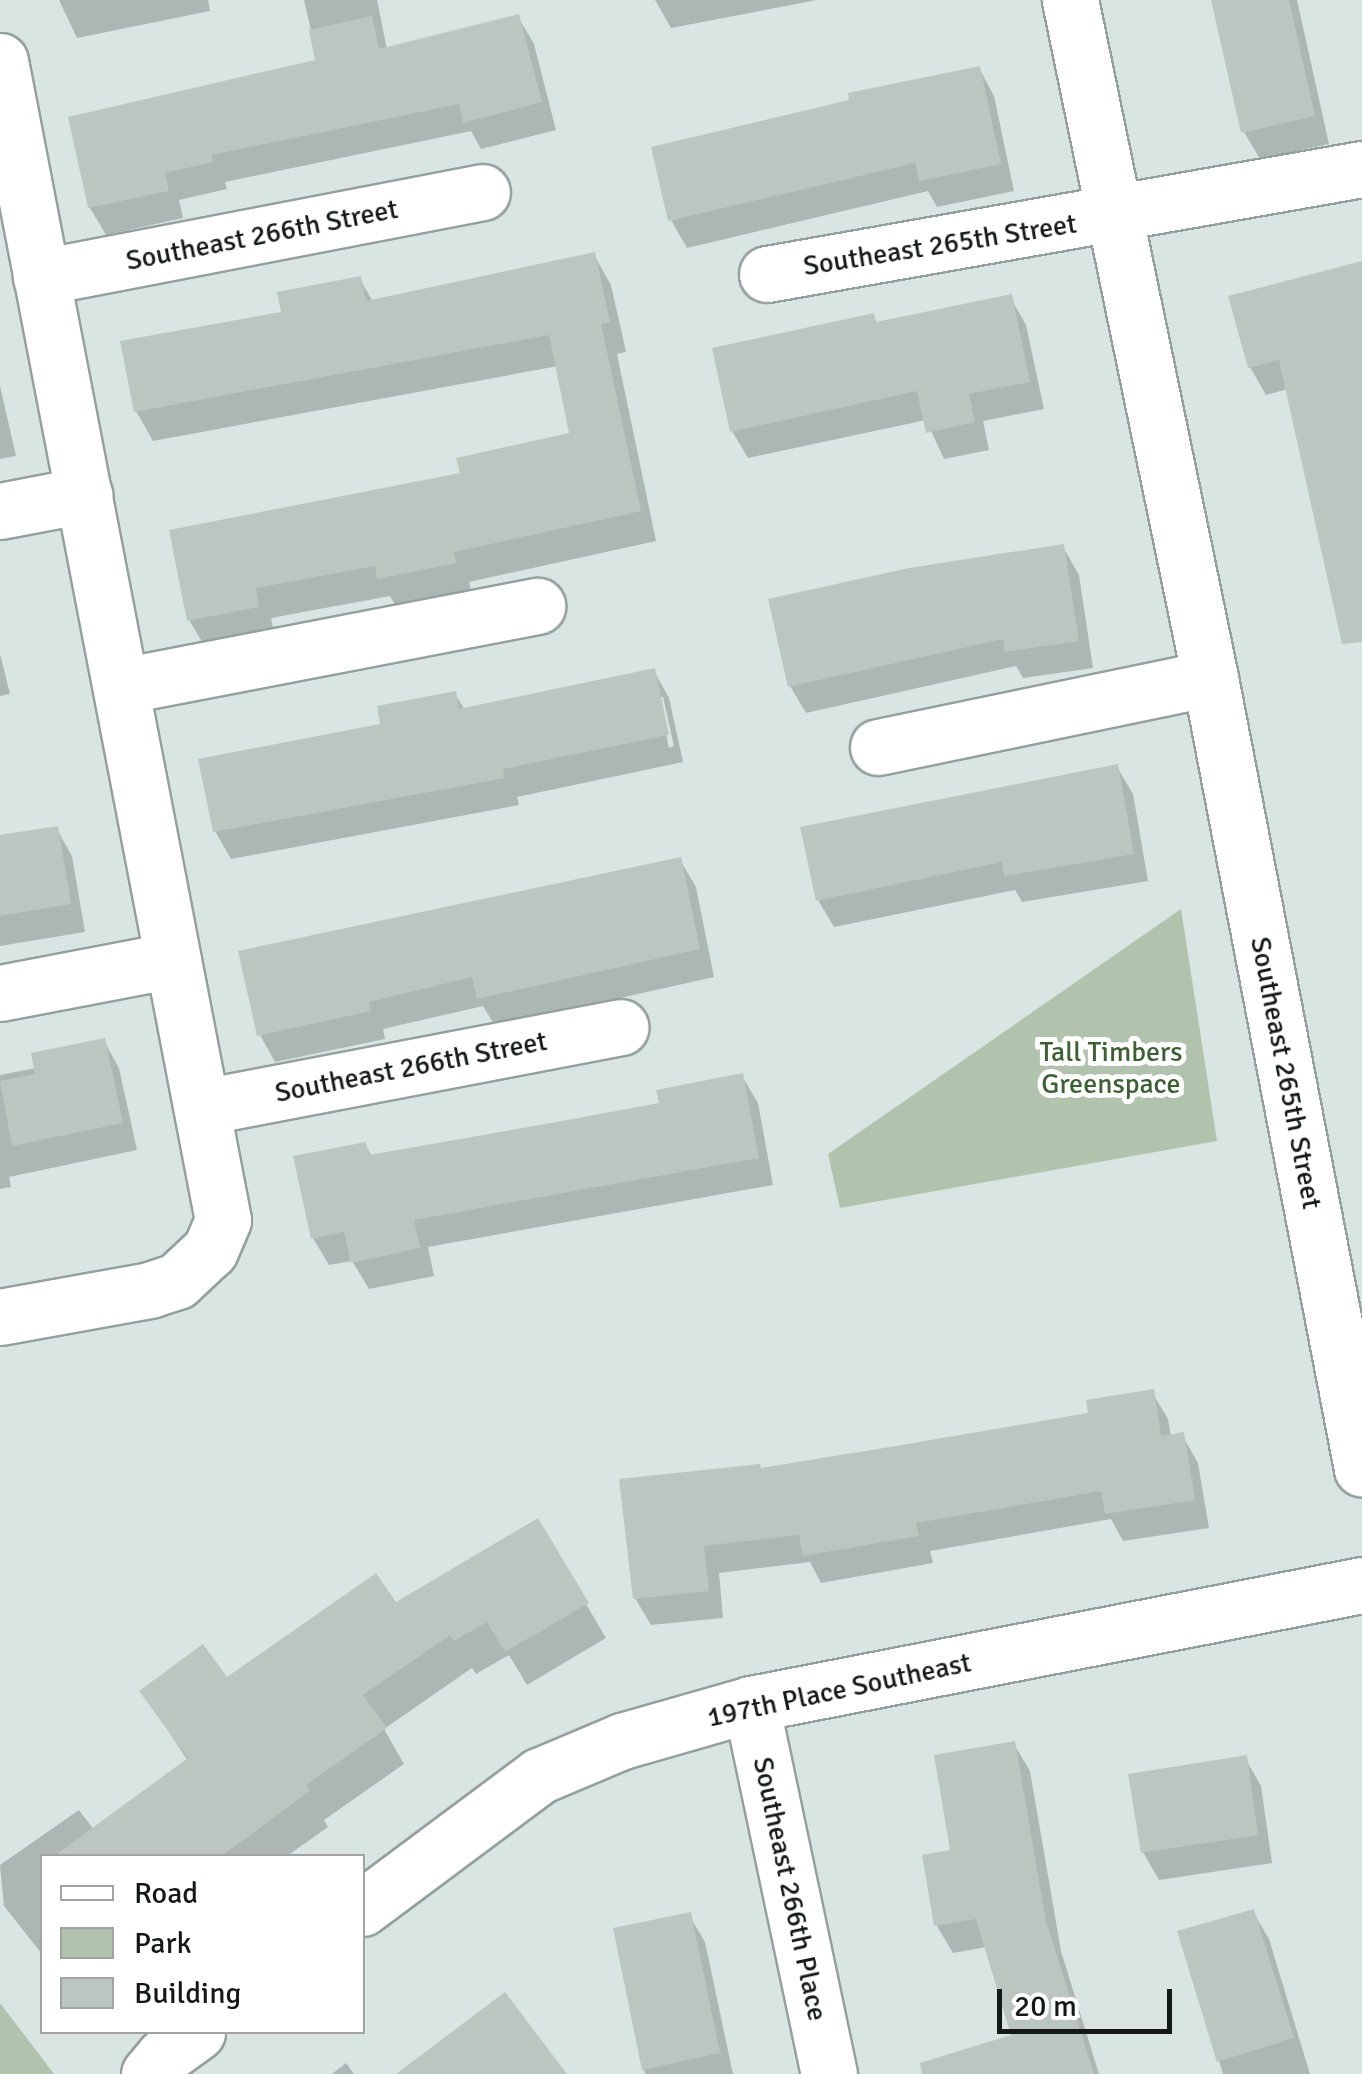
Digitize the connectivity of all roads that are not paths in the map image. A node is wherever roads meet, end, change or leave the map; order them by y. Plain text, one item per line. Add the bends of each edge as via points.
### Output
1 (1070, 0) edge
2 (0, 62) edge
3 (1362, 169) edge
4 (482, 192) dead end
5 (1114, 216) junction
6 (767, 274) dead end
7 (41, 277) junction
8 (84, 495) junction
9 (0, 511) edge
10 (537, 606) dead end
11 (1210, 678) junction
12 (121, 686) junction
13 (878, 747) dead end
14 (174, 960) junction
15 (0, 993) edge
16 (620, 1027) dead end
17 (202, 1107) junction
18 (0, 1316) edge
19 (1362, 1469) edge
20 (1362, 1585) edge
21 (751, 1704) junction
22 (365, 1906) edge
23 (195, 2034) edge
24 (149, 2074) edge
25 (829, 2074) edge

1 - 5 street, Southeast 265th Street
2 - 7 street
3 - 5 street
4 - 7 street, Southeast 266th Street
5 - 6 street, Southeast 265th Street
5 - 11 street, Southeast 265th Street
7 - 8 street
8 - 9 street
8 - 12 street
10 - 12 street
11 - 13 street
11 - 19 street, Southeast 265th Street
12 - 14 street
14 - 15 street
14 - 17 street
16 - 17 street, Southeast 266th Street
17 - 18 street via 223,1220 219,1238 194,1264 177,1281 150,1290
20 - 21 street, 197th Place Southeast
21 - 22 street, 197th Place Southeast via 622,1742 539,1776
21 - 25 street, Southeast 266th Place
23 - 24 street

